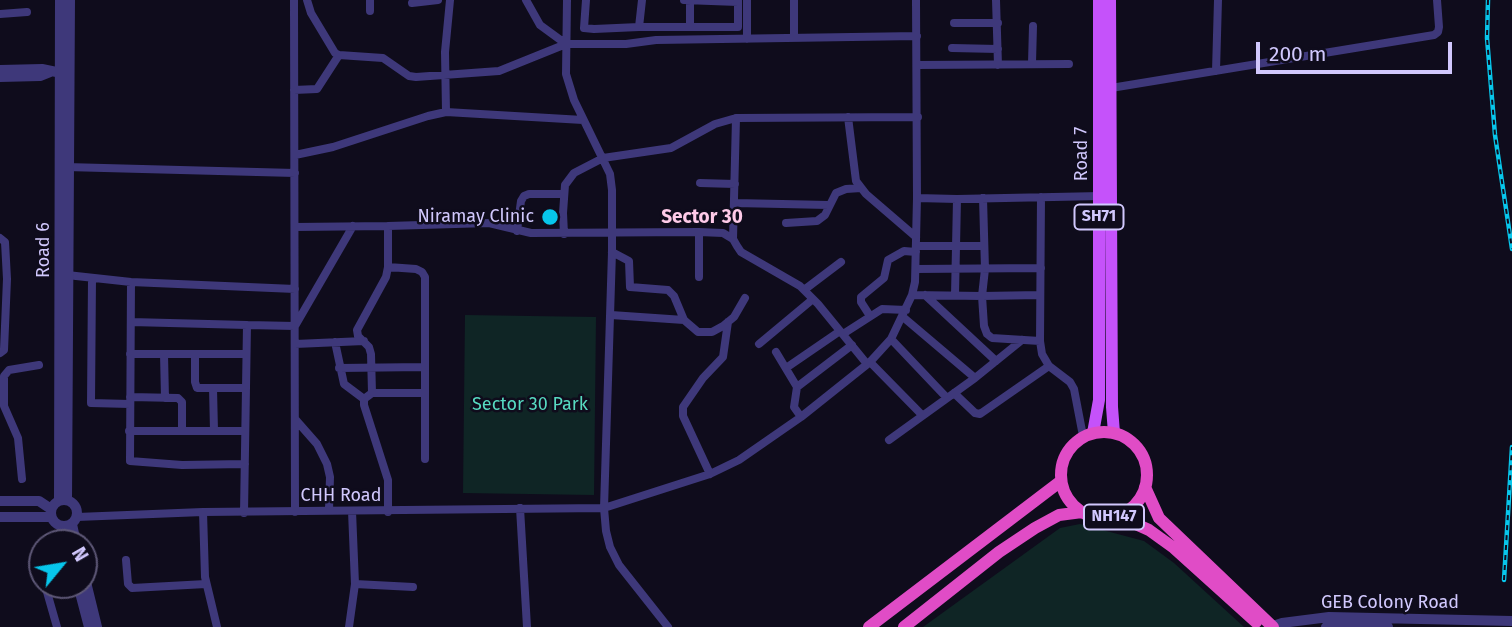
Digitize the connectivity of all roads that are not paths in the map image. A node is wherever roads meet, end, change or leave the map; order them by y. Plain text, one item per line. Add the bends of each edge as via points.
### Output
1 (60, 0) edge
2 (70, 0) edge
3 (294, 0) edge
4 (307, 0) edge
5 (370, 0) edge
6 (438, 0) edge
7 (450, 0) edge
8 (526, 0) edge
9 (567, 0) edge
10 (586, 0) edge
11 (642, 0) edge
12 (684, 0) edge
13 (690, 0) edge
14 (794, 0) edge
15 (916, 0) edge
16 (996, 0) edge
17 (1099, 0) edge
18 (1110, 0) edge
19 (1218, 0) edge
20 (1437, 0) edge
21 (741, 1) edge
22 (412, 3) dead end
23 (370, 11) dead end
24 (27, 12) dead end
25 (0, 14) edge
26 (954, 23) dead end
27 (998, 23) junction
28 (1033, 26) dead end
29 (639, 27) junction
30 (690, 27) junction
31 (917, 36) junction
32 (747, 38) junction
33 (794, 38) junction
34 (566, 44) junction
35 (952, 48) dead end
36 (998, 49) junction
37 (339, 55) junction
38 (1032, 63) junction
39 (1069, 64) dead end
40 (918, 65) junction
41 (998, 65) junction
42 (0, 69) edge
43 (1216, 71) junction
44 (60, 73) junction
45 (0, 77) edge
46 (446, 77) junction
47 (1111, 88) junction
48 (294, 90) junction
49 (446, 112) junction
50 (848, 117) junction
51 (918, 117) junction
52 (736, 118) junction
53 (583, 120) junction
54 (295, 155) junction
55 (603, 158) junction
56 (64, 167) junction
57 (295, 173) junction
58 (700, 183) dead end
59 (735, 184) junction
60 (861, 188) junction
61 (564, 194) junction
62 (1105, 196) junction
63 (1041, 197) junction
64 (917, 198) junction
65 (983, 198) junction
66 (957, 199) junction
67 (735, 203) junction
68 (829, 205) junction
69 (786, 223) dead end
70 (353, 226) junction
71 (388, 226) junction
72 (295, 227) junction
73 (517, 231) junction
74 (699, 232) junction
75 (612, 233) junction
76 (564, 234) junction
77 (0, 238) edge
78 (733, 239) junction
79 (916, 245) junction
80 (956, 246) junction
81 (984, 246) junction
82 (612, 252) junction
83 (841, 262) dead end
84 (388, 267) junction
85 (1041, 268) junction
86 (916, 269) junction
87 (956, 269) junction
88 (985, 269) junction
89 (67, 275) junction
90 (699, 277) dead end
91 (3, 279) edge
92 (92, 279) junction
93 (131, 282) junction
94 (295, 289) junction
95 (804, 290) junction
96 (912, 295) junction
97 (925, 295) junction
98 (955, 295) junction
99 (1040, 295) junction
100 (982, 296) junction
101 (744, 298) dead end
102 (813, 299) junction
103 (3, 313) edge
104 (904, 313) junction
105 (611, 315) junction
106 (870, 316) junction
107 (684, 320) junction
108 (131, 322) junction
109 (729, 322) junction
110 (247, 325) junction
111 (295, 326) junction
112 (841, 332) junction
113 (891, 339) junction
114 (1021, 340) junction
115 (364, 341) junction
116 (1040, 341) junction
117 (335, 342) junction
118 (295, 344) junction
119 (759, 344) dead end
120 (852, 345) junction
121 (776, 352) dead end
122 (0, 353) edge
123 (130, 354) junction
124 (246, 354) junction
125 (164, 355) junction
126 (195, 355) junction
127 (996, 361) junction
128 (869, 363) junction
129 (39, 365) dead end
130 (1049, 366) junction
131 (425, 367) junction
132 (340, 368) junction
133 (371, 368) junction
134 (786, 368) junction
135 (2, 377) edge
136 (975, 378) junction
137 (797, 387) junction
138 (213, 388) junction
139 (246, 388) junction
140 (372, 393) junction
141 (425, 393) junction
142 (951, 395) junction
143 (165, 398) junction
144 (364, 399) junction
145 (130, 401) junction
146 (922, 415) junction
147 (801, 417) junction
148 (295, 419) junction
149 (129, 430) junction
150 (182, 431) junction
151 (214, 431) junction
152 (245, 431) junction
153 (1114, 433) junction
154 (1088, 434) junction
155 (889, 440) dead end
156 (425, 459) dead end
157 (245, 464) junction
158 (710, 474) junction
159 (22, 479) dead end
160 (1061, 481) junction
161 (1145, 487) junction
162 (63, 500) junction
163 (0, 501) edge
164 (520, 508) junction
165 (604, 508) junction
166 (329, 510) junction
167 (352, 511) junction
168 (203, 512) junction
169 (295, 512) junction
170 (388, 512) junction
171 (1082, 512) junction
172 (51, 513) junction
173 (244, 513) junction
174 (1118, 516) junction
175 (0, 517) edge
176 (71, 522) junction
177 (70, 529) edge
178 (126, 560) dead end
179 (206, 584) junction
180 (355, 584) junction
181 (413, 587) dead end
182 (49, 599) edge
183 (82, 599) edge
184 (90, 599) edge
185 (1512, 621) edge
186 (57, 627) edge
187 (89, 627) edge
188 (97, 627) edge
189 (217, 627) edge
190 (349, 627) edge
191 (527, 627) edge
192 (668, 627) edge
193 (869, 627) edge
194 (904, 627) edge
195 (1269, 627) edge
196 (1325, 627) edge
197 (1388, 627) edge

1 - 44 street, Road 6
2 - 44 street, Road 6
3 - 48 street
4 - 37 street
5 - 23 street
6 - 22 street
7 - 46 street
8 - 34 street via 540,25
9 - 34 street
10 - 29 street via 584,28
11 - 29 street
12 - 13 street
13 - 21 street
13 - 30 street
14 - 33 street
15 - 31 street, CHH Road
16 - 27 street
17 - 62 main road, Road 7 / SH71
18 - 47 main road, Road 7 / SH71
19 - 43 street
20 - 43 street via 1439,27 1434,35
21 - 30 street via 738,27
21 - 32 street
24 - 25 street
26 - 27 street
27 - 36 street
28 - 38 street
29 - 30 street
31 - 33 street
31 - 40 street, CHH Road
32 - 33 street
32 - 34 street
34 - 46 street via 499,71
34 - 53 street via 568,81
35 - 36 street
36 - 41 street
37 - 46 street via 383,58 409,76
37 - 48 street via 317,89
38 - 39 street
38 - 41 street
40 - 41 street
40 - 51 street, CHH Road
42 - 44 street
43 - 47 street
44 - 45 street
44 - 56 street, Road 6
46 - 49 street
47 - 62 main road, Road 7 / SH71
48 - 54 street
49 - 53 street
49 - 54 street
50 - 51 street
50 - 52 street
50 - 60 street via 854,171
51 - 64 street, CHH Road
52 - 55 street via 671,148
52 - 59 street
53 - 55 street
54 - 57 street
55 - 61 street via 574,173
55 - 75 street via 610,174
56 - 57 street
56 - 89 street, Road 6
56 - 162 street, Road 6
57 - 72 street
58 - 59 street
59 - 67 street
60 - 68 street via 840,191
60 - 79 street
61 - 73 street via 524,196
61 - 76 street
62 - 63 street
62 - 153 main road, Road 7 / SH71
62 - 154 main road, Road 7 / SH71 via 1099,400
63 - 65 street
63 - 85 street
64 - 66 street
64 - 79 street, CHH Road
65 - 66 street
65 - 81 street
66 - 80 street
67 - 68 street
67 - 78 street
68 - 69 street via 817,221
70 - 71 street
70 - 72 street
70 - 111 street
71 - 73 street via 489,223
71 - 84 street
72 - 94 street
73 - 76 street
74 - 75 street
74 - 78 street via 723,233
74 - 90 street
75 - 76 street
75 - 82 street
77 - 91 street via 5,242
78 - 95 street via 741,252
79 - 80 street
79 - 86 street, CHH Road
79 - 106 street via 888,260 884,278 861,297
80 - 81 street
80 - 87 street
81 - 88 street
82 - 105 street
82 - 107 street via 629,261 630,287 668,290
83 - 95 street
84 - 115 street via 357,330
84 - 131 street via 416,269 425,277
85 - 88 street
85 - 99 street
86 - 87 street
86 - 96 street, CHH Road
87 - 88 street
87 - 98 street
88 - 100 street
89 - 92 street
89 - 162 street, Road 6
91 - 103 street
92 - 93 street
92 - 145 street via 91,402
93 - 94 street
93 - 108 street
94 - 111 street
95 - 102 street
96 - 97 street
96 - 104 street, CHH Road
97 - 98 street
97 - 127 street
98 - 100 street
99 - 100 street
99 - 116 street
100 - 114 street via 987,334
101 - 109 street
102 - 112 street
102 - 119 street
103 - 122 street via 4,350
104 - 106 street via 886,309
104 - 113 street, CHH Road
104 - 136 street
105 - 107 street
105 - 165 street
106 - 112 street
107 - 109 street via 703,332
108 - 110 street
108 - 123 street
109 - 158 street via 723,357 682,407
110 - 111 street
110 - 124 street
111 - 118 street
112 - 120 street
112 - 134 street
113 - 128 street, CHH Road
113 - 142 street
114 - 116 street
114 - 127 street
115 - 117 street
115 - 133 street via 371,354
116 - 130 street
117 - 118 street
117 - 132 street
118 - 148 street
120 - 128 street
120 - 137 street
121 - 134 street
123 - 125 street
123 - 145 street
124 - 126 street
124 - 139 street
125 - 126 street
125 - 143 street
126 - 138 street via 197,388
127 - 136 street
128 - 146 street
128 - 147 street, CHH Road
129 - 135 street via 9,370
130 - 142 street via 980,414
130 - 154 street via 1074,388
131 - 133 street
131 - 141 street
132 - 133 street
132 - 144 street via 344,384
133 - 140 street
134 - 137 street
135 - 159 street via 4,406 18,439
136 - 142 street
137 - 147 street via 794,407
138 - 139 street
138 - 151 street
139 - 152 street
140 - 141 street
140 - 144 street
141 - 156 street
142 - 146 street
143 - 145 street
143 - 150 street via 182,402
144 - 170 street via 388,480
145 - 149 street
146 - 155 street
147 - 158 street, CHH Road via 739,460
148 - 166 street via 327,464
148 - 169 street
149 - 150 street
149 - 157 street via 128,457 133,463
150 - 151 street
151 - 152 street
152 - 157 street
153 - 154 highway
153 - 161 highway, NH147 via 1142,454
154 - 160 highway via 1065,455
157 - 173 street
158 - 165 street, CHH Road
160 - 171 highway, NH147 via 1069,501
160 - 193 highway
161 - 174 highway, NH147 via 1136,503
161 - 195 highway, NH147 via 1159,518
162 - 172 street
162 - 176 street via 75,504
163 - 172 street via 38,501
164 - 165 street, CHH Road
164 - 170 street, CHH Road
164 - 191 street
165 - 192 street via 610,547 619,565
166 - 167 street, CHH Road
166 - 169 street, CHH Road
167 - 170 street, CHH Road
167 - 180 street
168 - 173 street, CHH Road
168 - 176 street, CHH Road
168 - 179 street
169 - 173 street, CHH Road
171 - 174 highway, NH147 via 1102,518
171 - 194 highway, NH147 via 1059,515 1035,528
172 - 175 street
172 - 176 street via 56,524
174 - 195 highway, NH147 via 1174,548
176 - 177 street
178 - 179 street via 132,588
179 - 189 street
180 - 181 street
180 - 190 street
182 - 186 street
183 - 187 street
184 - 188 street
185 - 195 street, GEB Colony Road via 1329,617
196 - 197 street, GEB Colony Road

